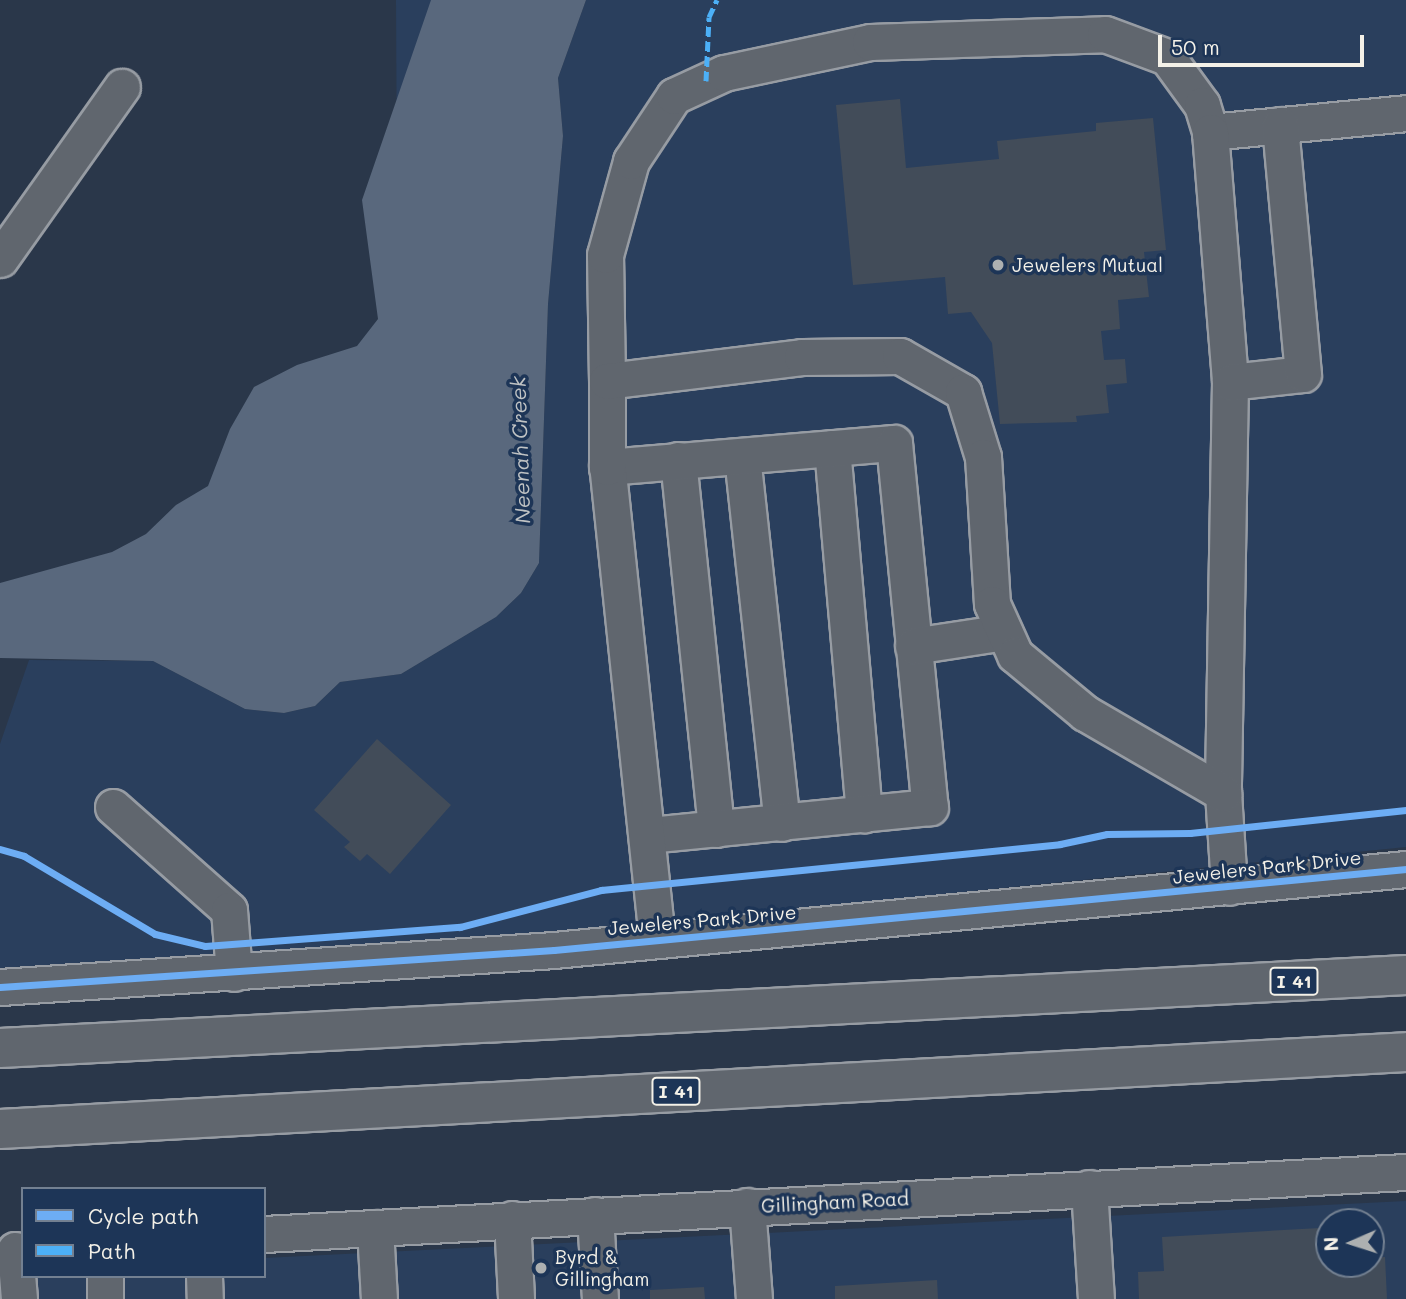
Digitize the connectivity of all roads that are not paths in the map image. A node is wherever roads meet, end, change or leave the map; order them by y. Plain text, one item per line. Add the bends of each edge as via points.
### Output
1 (122, 87) dead end
2 (1406, 113) edge
3 (1280, 125) junction
4 (1210, 132) junction
5 (0, 259) edge
6 (607, 381) junction
7 (1230, 382) junction
8 (832, 448) junction
9 (742, 456) junction
10 (678, 460) junction
11 (607, 467) junction
12 (1004, 632) junction
13 (913, 646) junction
14 (1223, 793) junction
15 (113, 807) dead end
16 (864, 815) junction
17 (782, 823) junction
18 (716, 829) junction
19 (647, 835) junction
20 (1406, 869) edge
21 (1229, 887) junction
22 (657, 939) junction
23 (234, 973) junction
24 (1406, 975) edge
25 (0, 987) edge
26 (0, 1048) edge
27 (1406, 1052) edge
28 (0, 1129) edge
29 (1406, 1172) edge
30 (1089, 1188) junction
31 (747, 1206) junction
32 (595, 1215) junction
33 (512, 1219) junction
34 (375, 1228) junction
35 (266, 1234) edge
36 (13, 1250) edge
37 (104, 1278) edge
38 (204, 1278) edge
39 (19, 1299) edge
40 (105, 1299) edge
41 (205, 1299) edge
42 (379, 1299) edge
43 (516, 1299) edge
44 (600, 1299) edge
45 (754, 1299) edge
46 (1096, 1299) edge

1 - 5 street
2 - 3 street
3 - 4 street
3 - 7 street via 1303,374
4 - 6 street via 1202,104 1167,57 1105,34 870,42 724,73 674,96 631,161 605,255
4 - 7 street
6 - 11 street
6 - 12 street via 802,357 900,356 962,392 983,457 992,604
7 - 14 street
8 - 9 street
8 - 13 street via 894,443
8 - 16 street
9 - 10 street
9 - 17 street
10 - 11 street
10 - 18 street
11 - 19 street
12 - 13 street
12 - 14 street via 1015,655 1084,713
13 - 16 street via 930,807
14 - 21 street
15 - 23 street via 229,910
16 - 17 street
17 - 18 street
18 - 19 street
19 - 22 street
20 - 21 street, Jewelers Park Drive
21 - 22 street, Jewelers Park Drive
22 - 23 street, Jewelers Park Drive
23 - 25 street, Jewelers Park Drive
24 - 26 highway, I 41
27 - 28 highway, I 41
29 - 30 street, Gillingham Road
30 - 31 street, Gillingham Road
30 - 46 street
31 - 32 street, Gillingham Road
31 - 45 street
32 - 33 street, Gillingham Road
32 - 44 street
33 - 34 street, Gillingham Road
33 - 43 street
34 - 35 street, Gillingham Road
34 - 42 street
36 - 39 street
37 - 40 street
38 - 41 street

